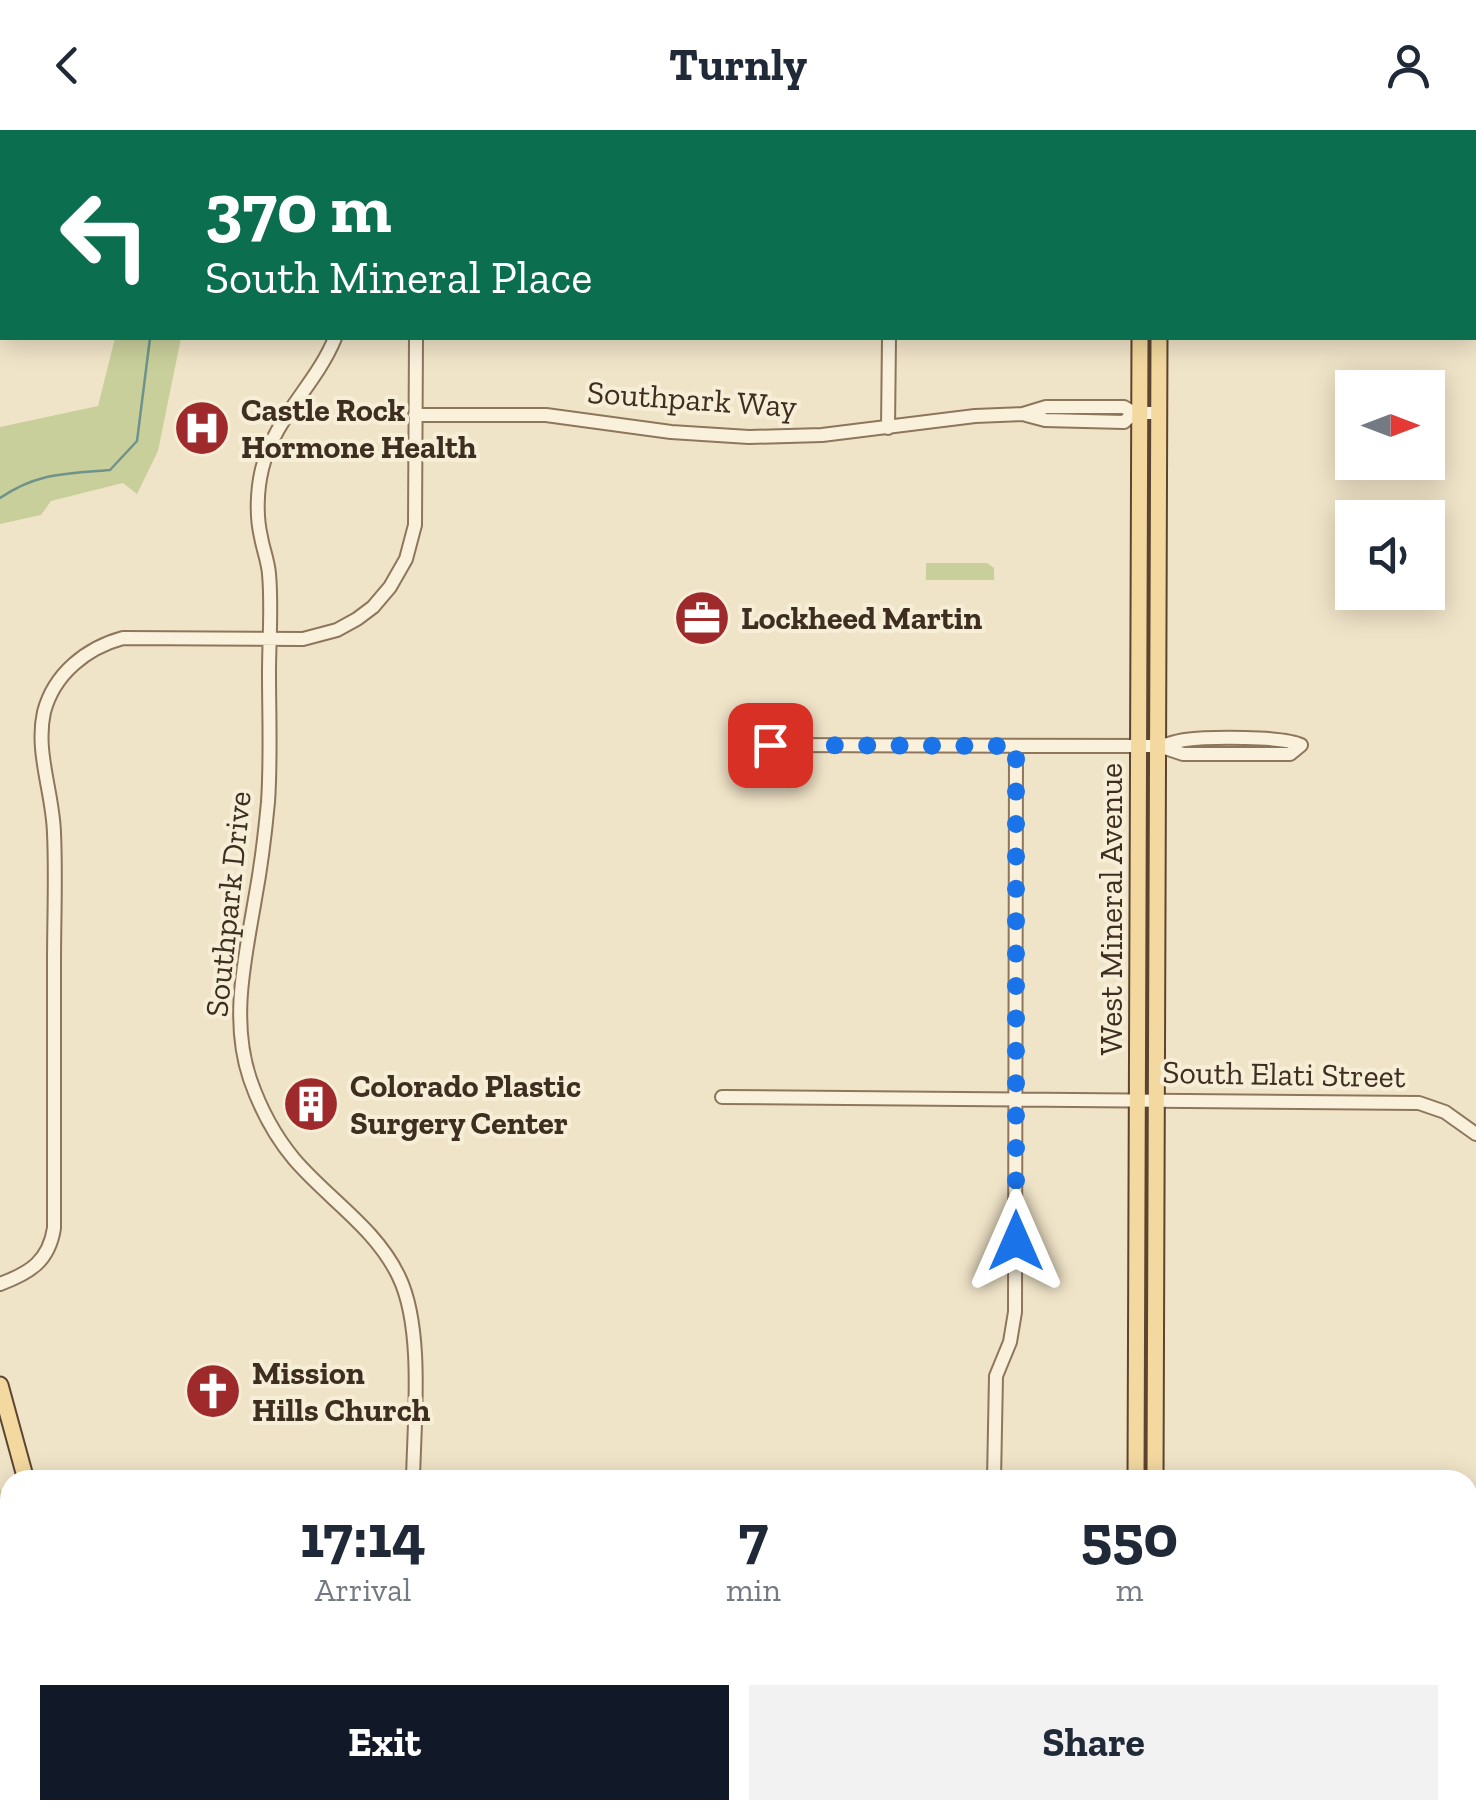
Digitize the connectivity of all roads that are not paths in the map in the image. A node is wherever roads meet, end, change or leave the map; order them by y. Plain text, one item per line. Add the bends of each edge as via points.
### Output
1 (335, 340) edge
2 (416, 340) edge
3 (889, 340) edge
4 (1140, 340) edge
5 (1159, 340) edge
6 (1137, 413) junction
7 (1159, 413) junction
8 (415, 415) junction
9 (888, 428) junction
10 (270, 638) junction
11 (770, 745) dead end
12 (1016, 746) junction
13 (1159, 746) junction
14 (1140, 747) junction
15 (722, 1097) dead end
16 (1016, 1098) junction
17 (1138, 1099) junction
18 (1156, 1100) junction
19 (1476, 1134) edge
20 (0, 1284) edge
21 (0, 1385) edge
22 (23, 1470) edge
23 (413, 1470) edge
24 (994, 1470) edge
25 (1136, 1470) edge
26 (1155, 1470) edge

1 - 10 street, Southpark Drive via 280,425 262,472 258,524 270,572
2 - 8 street
3 - 9 street
4 - 6 main road, West Mineral Avenue
5 - 7 main road, West Mineral Avenue
6 - 7 street, Southpark Way
6 - 9 street, Southpark Way via 1124,422 1023,414
6 - 14 main road, West Mineral Avenue
7 - 13 main road, West Mineral Avenue
8 - 9 street, Southpark Way via 546,415 749,437
8 - 10 street via 415,525 396,578 348,625 304,640
10 - 20 street via 123,638 82,657 52,691 41,737 54,829 54,1228 44,1257
10 - 23 street, Southpark Drive via 268,802 241,990 242,1044 274,1132 368,1232 400,1278 413,1328
11 - 12 street
12 - 14 street
12 - 16 street
13 - 13 street via 1183,754 1290,754 1301,745 1184,740
13 - 14 street
13 - 18 main road, West Mineral Avenue
14 - 17 main road, West Mineral Avenue
15 - 16 street, South Elati Street
16 - 17 street, South Elati Street
16 - 24 street via 1015,1312 996,1376
17 - 18 street, South Elati Street
17 - 25 main road, West Mineral Avenue
18 - 19 street, South Elati Street via 1419,1103
18 - 26 main road, West Mineral Avenue
21 - 22 main road

